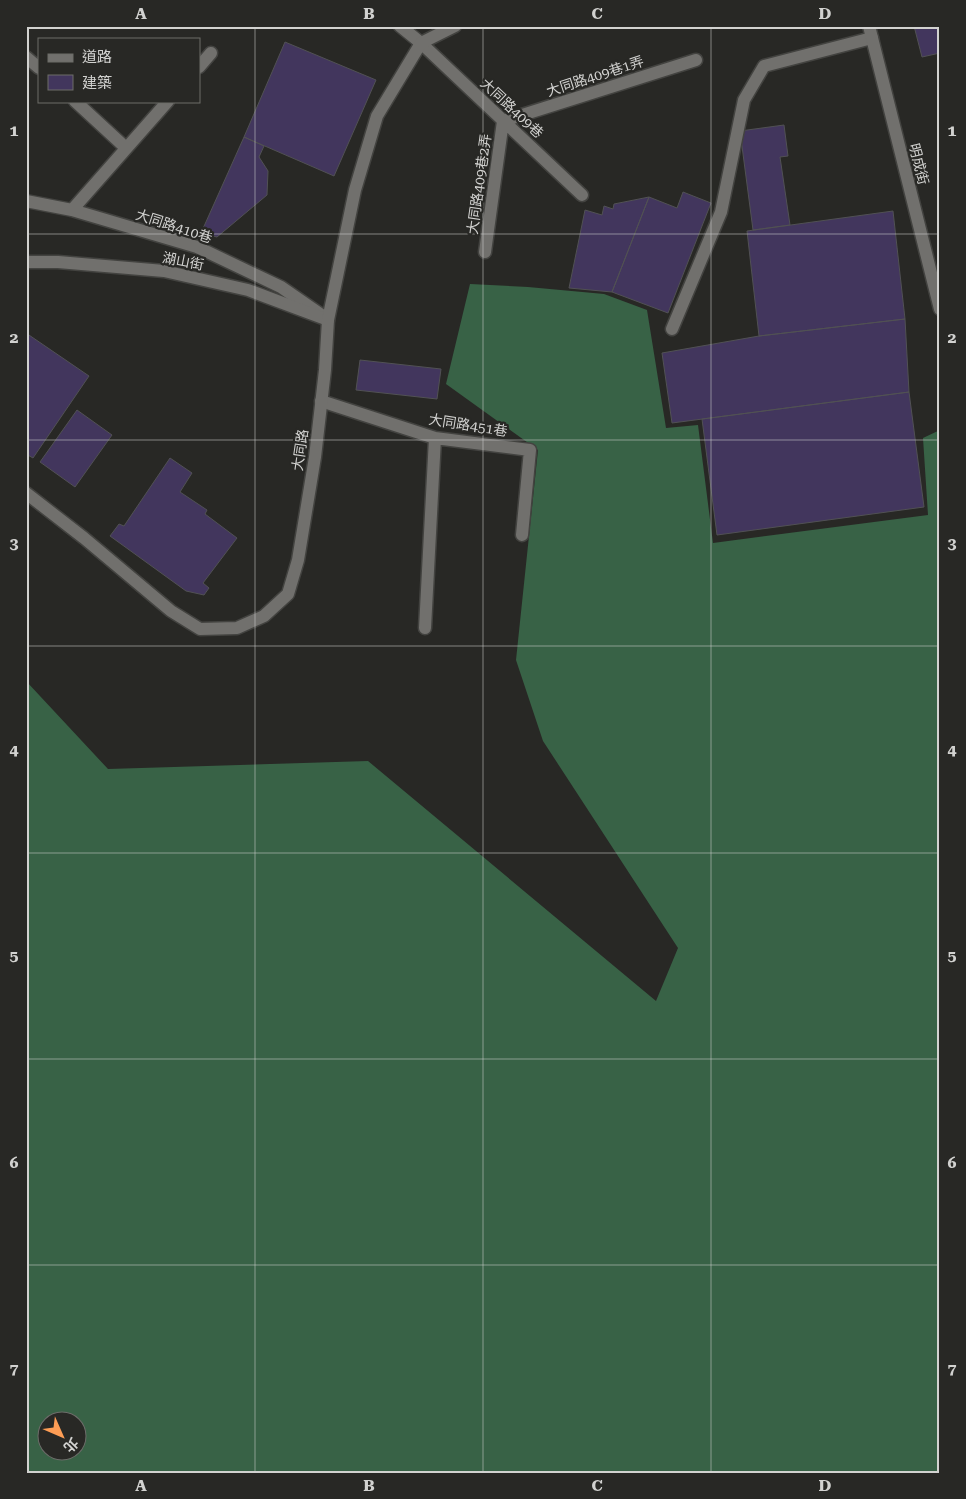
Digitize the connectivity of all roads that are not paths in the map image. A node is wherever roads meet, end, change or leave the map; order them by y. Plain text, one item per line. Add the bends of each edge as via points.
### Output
1 (400, 26) edge
2 (455, 26) edge
3 (870, 32) edge
4 (421, 43) junction
5 (211, 53) dead end
6 (26, 57) edge
7 (696, 60) dead end
8 (200, 66) edge
9 (38, 67) edge
10 (76, 102) edge
11 (167, 102) edge
12 (503, 121) junction
13 (126, 148) junction
14 (582, 194) dead end
15 (26, 201) edge
16 (72, 210) junction
17 (485, 252) dead end
18 (26, 262) edge
19 (940, 309) edge
20 (328, 320) junction
21 (672, 329) dead end
22 (321, 401) junction
23 (435, 438) junction
24 (26, 493) edge
25 (522, 535) dead end
26 (426, 628) dead end

1 - 4 street, 大同路409巷
2 - 4 street
3 - 19 street, 明成街
3 - 21 street via 764,66 744,100 721,212
4 - 12 street, 大同路409巷
4 - 20 street, 大同路 via 377,116 355,190
5 - 8 street
6 - 9 street
7 - 12 street, 大同路409巷1弄
10 - 13 street
11 - 13 street
12 - 14 street, 大同路409巷
12 - 17 street, 大同路409巷2弄
13 - 16 street
15 - 16 street, 大同路410巷
16 - 20 street, 大同路410巷 via 197,247 281,287
18 - 20 street, 湖山街 via 164,271 248,290
20 - 22 street, 大同路
22 - 23 street, 大同路451巷
22 - 24 street, 大同路 via 299,551 288,594 264,616 237,628 200,629 171,611
23 - 25 street, 大同路451巷 via 530,450
23 - 26 street

